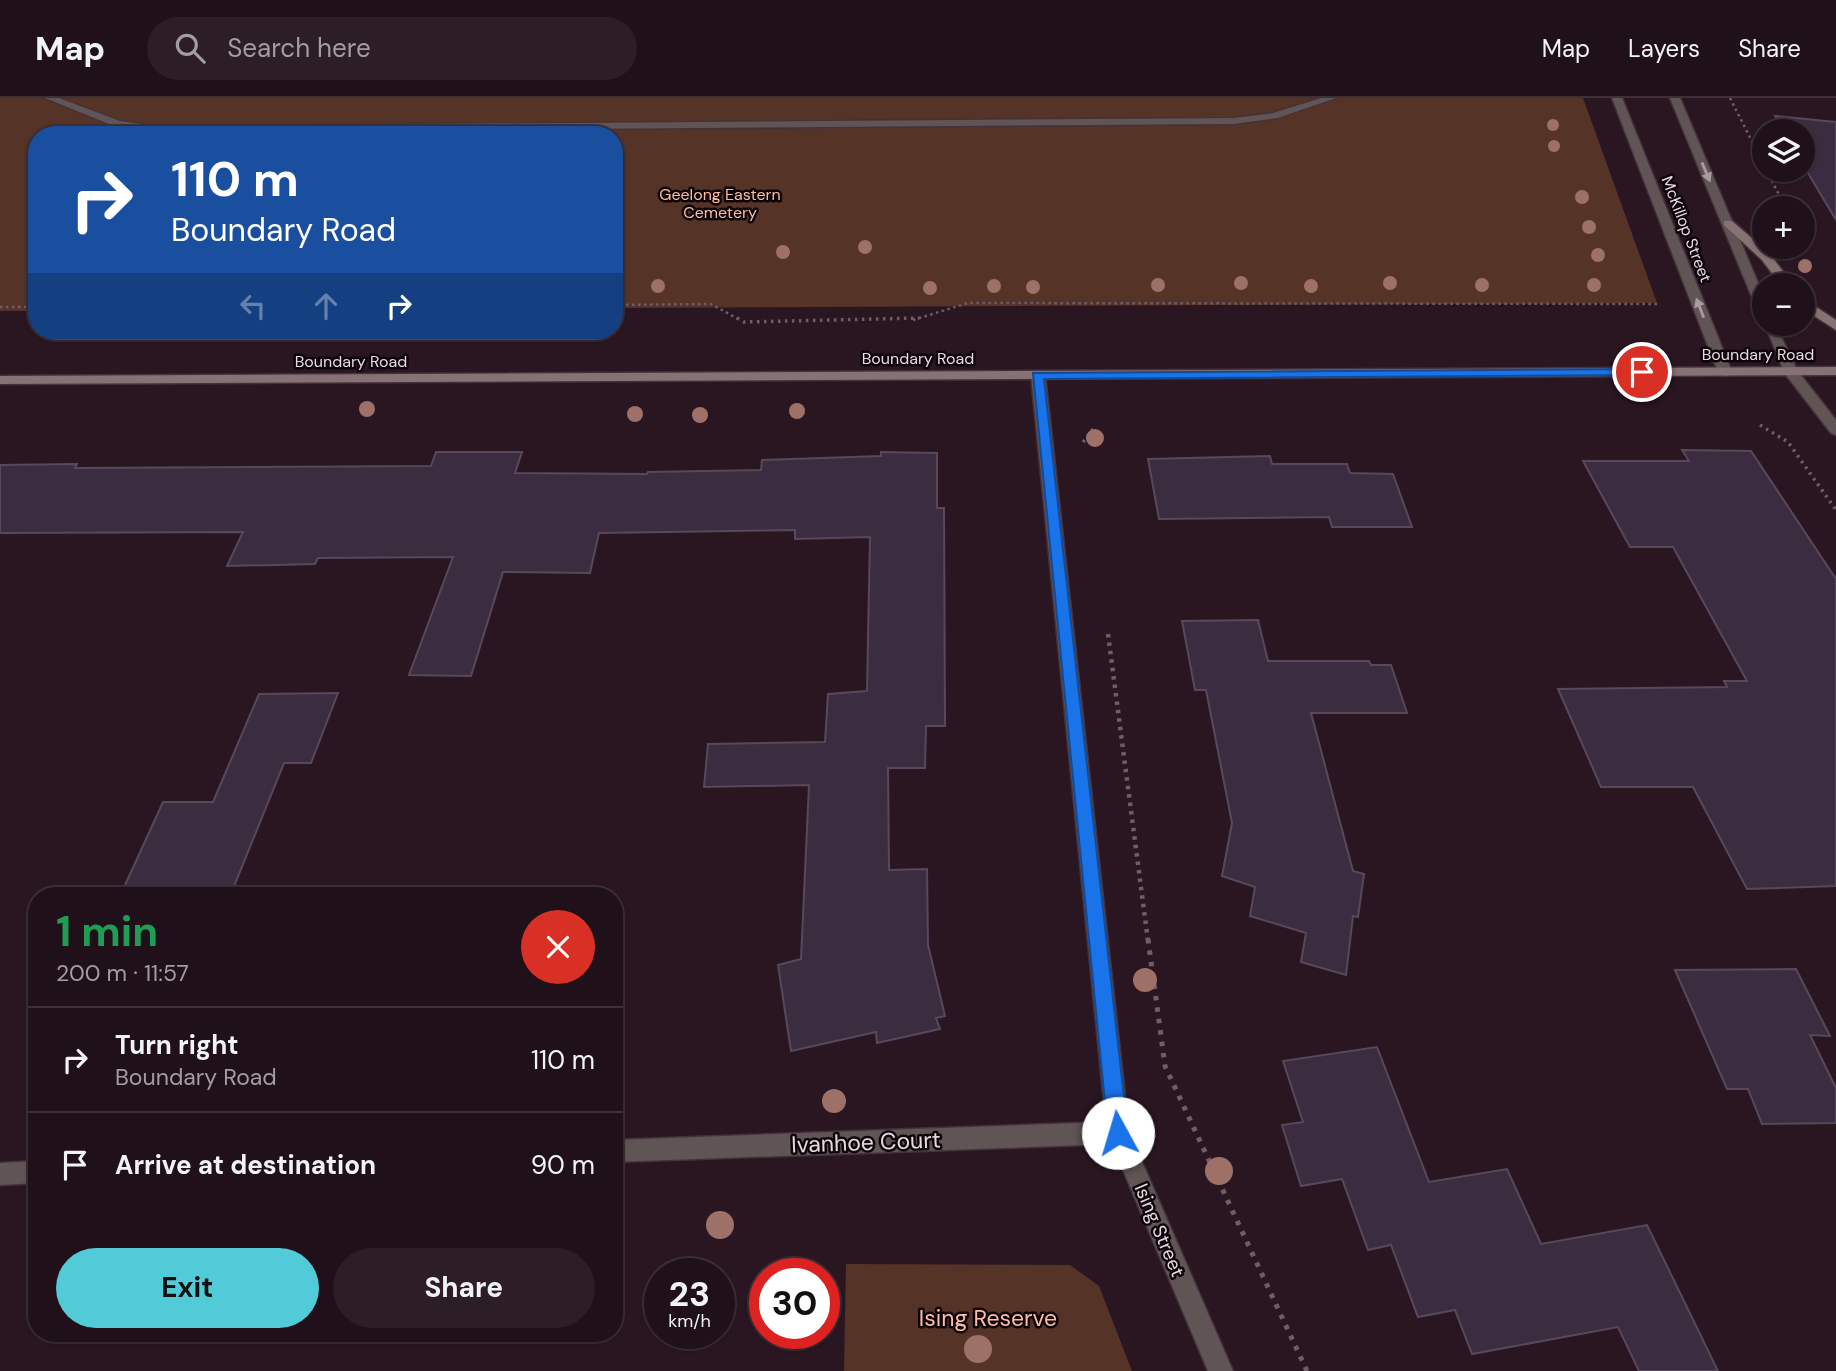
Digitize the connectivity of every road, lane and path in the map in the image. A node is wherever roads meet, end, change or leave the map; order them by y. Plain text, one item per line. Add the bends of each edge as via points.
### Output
1 (50, 98) edge
2 (1331, 98) edge
3 (1618, 98) edge
4 (1675, 98) edge
5 (1730, 98) edge
6 (131, 126) edge
7 (623, 126) edge
8 (1752, 141) edge
9 (1728, 223) junction
10 (1778, 273) edge
11 (1752, 282) edge
12 (623, 304) edge
13 (1670, 304) dead end
14 (0, 307) edge
15 (28, 307) edge
16 (1815, 311) edge
17 (1836, 326) edge
18 (1774, 336) edge
19 (1836, 371) edge
20 (1724, 372) junction
21 (1791, 372) junction
22 (1038, 375) junction
23 (0, 380) edge
24 (1760, 425) dead end
25 (1093, 429) dead end
26 (1836, 430) edge
27 (1085, 456) dead end
28 (1836, 510) edge
29 (1107, 622) dead end
30 (1118, 1133) junction
31 (623, 1151) edge
32 (28, 1172) edge
33 (0, 1174) edge
34 (1221, 1371) edge
35 (1307, 1371) edge

1 - 6 street
2 - 7 street via 1274,116 1234,121
20 -> 3 street, McKillop Street
4 -> 9 street, McKillop Street
5 - 8 path
9 - 10 main road
9 - 11 street, McKillop Street
12 - 13 path via 710,304 744,322 913,320 968,303
14 - 15 path
16 - 17 main road
18 - 21 street
19 - 21 main road, Boundary Road
20 - 21 main road, Boundary Road
20 - 22 main road, Boundary Road
21 - 26 street
22 - 23 main road, Boundary Road
22 - 30 street, Ising Street
24 - 28 path via 1788,442
25 - 27 path via 1083,442
29 - 35 path via 1165,1066
30 - 31 street, Ivanhoe Court
30 - 34 street, Ising Street
32 - 33 street

